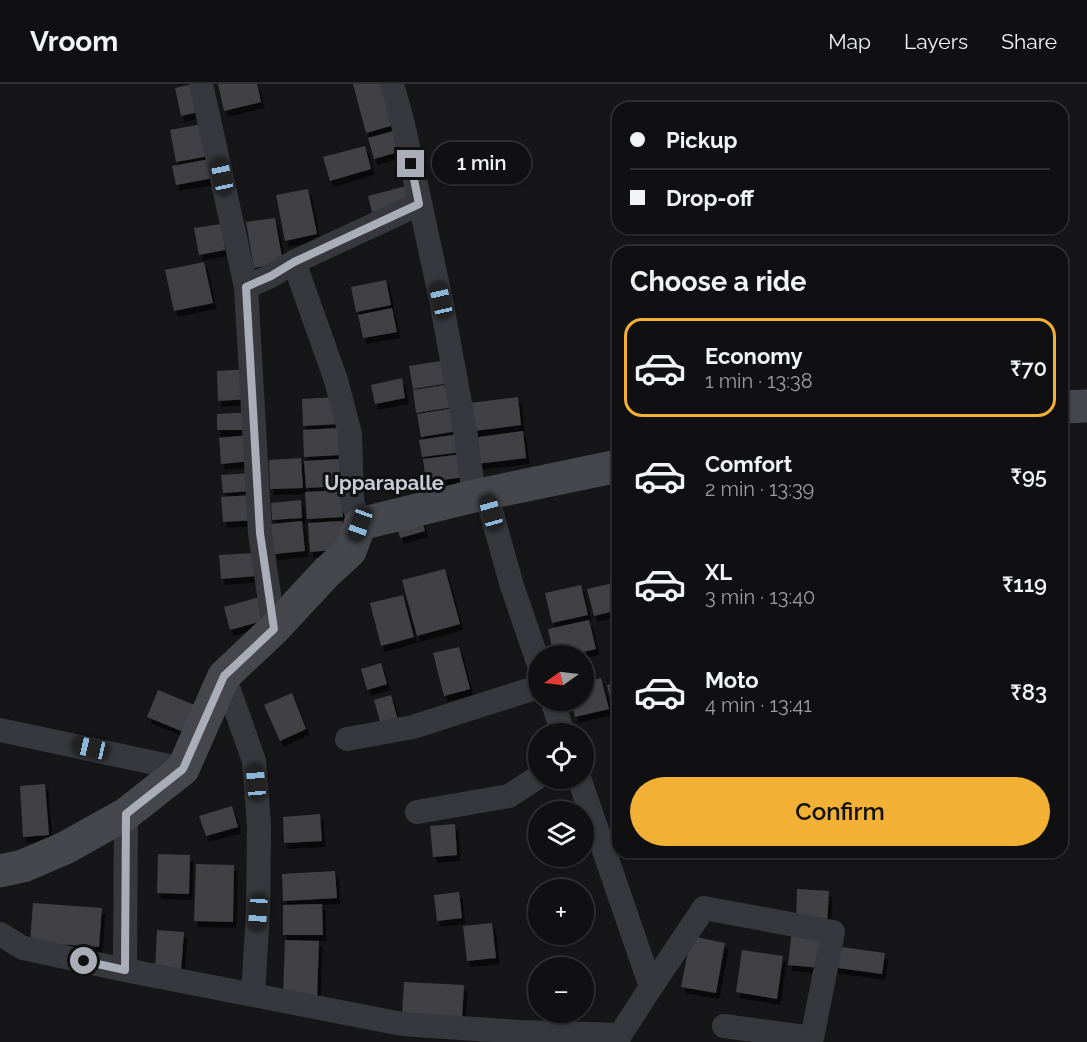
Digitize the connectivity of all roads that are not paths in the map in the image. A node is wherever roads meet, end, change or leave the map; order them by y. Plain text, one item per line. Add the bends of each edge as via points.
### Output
1 (201, 84) edge
2 (392, 84) edge
3 (419, 204) junction
4 (294, 262) junction
5 (246, 287) junction
6 (1087, 406) edge
7 (1068, 407) edge
8 (612, 467) edge
9 (480, 494) junction
10 (360, 524) junction
11 (274, 629) junction
12 (532, 645) edge
13 (224, 676) junction
14 (528, 690) edge
15 (0, 730) edge
16 (347, 739) dead end
17 (183, 769) junction
18 (528, 783) edge
19 (583, 789) edge
20 (417, 812) dead end
21 (126, 814) junction
22 (0, 871) edge
23 (0, 934) edge
24 (125, 970) junction
25 (651, 987) junction
26 (253, 994) junction
27 (724, 1026) dead end
28 (402, 1033) edge
29 (619, 1038) edge

1 - 5 street
2 - 3 street
3 - 4 street
3 - 9 street
4 - 5 street
4 - 10 street via 336,380 350,434 352,501
5 - 11 street via 260,533
6 - 7 street
8 - 9 street
9 - 10 street
9 - 12 street
10 - 11 street via 350,551
11 - 13 street
13 - 17 street
13 - 26 street via 254,761 260,825
14 - 16 street via 413,727
15 - 17 street
17 - 21 street
18 - 20 street via 508,796
19 - 25 street
21 - 22 street via 65,848
21 - 24 street
23 - 24 street via 23,948
24 - 26 street
25 - 27 street via 704,908 833,932 812,1038
25 - 29 street
26 - 28 street
28 - 29 street via 519,1032

